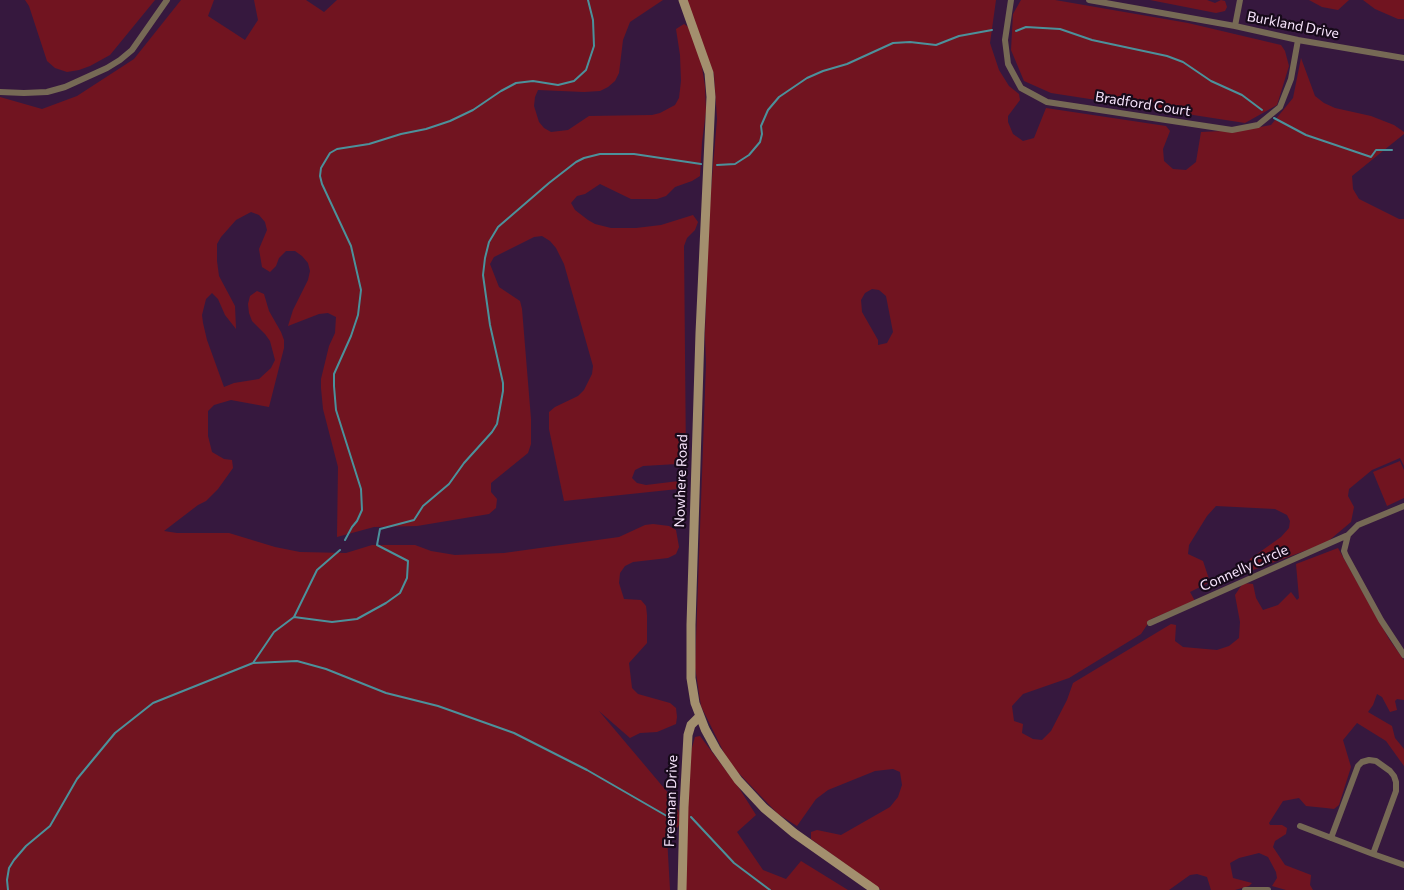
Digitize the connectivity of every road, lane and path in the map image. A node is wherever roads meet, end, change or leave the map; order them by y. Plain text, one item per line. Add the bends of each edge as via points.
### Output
1 (167, 0) edge
2 (683, 0) edge
3 (1011, 0) edge
4 (1089, 0) edge
5 (1240, 0) edge
6 (1235, 26) junction
7 (1298, 40) junction
8 (1404, 58) edge
9 (0, 92) edge
10 (1404, 506) edge
11 (1348, 535) junction
12 (1150, 623) dead end
13 (1404, 655) edge
14 (699, 718) junction
15 (1300, 826) dead end
16 (1331, 838) junction
17 (1373, 854) junction
18 (1404, 865) edge
19 (682, 890) edge
20 (875, 890) edge
21 (1245, 890) edge
22 (1268, 890) edge

1 - 9 street via 132,50 107,68 47,92
2 - 14 street, Nowhere Road via 709,73 711,97 691,625 692,690
3 - 7 street, Bradford Court via 1006,40 1008,64 1022,88 1048,102 1232,130 1258,125 1280,107 1291,79
4 - 6 street, Burkland Drive
5 - 6 street
6 - 7 street, Burkland Drive
7 - 8 street, Burkland Drive
10 - 11 street, Connelly Circle via 1358,525
11 - 12 street, Connelly Circle
11 - 13 street via 1346,556
14 - 19 street, Freeman Drive via 691,725 688,735
14 - 20 street, Nowhere Road via 726,764 764,808
15 - 16 street
16 - 17 street
16 - 17 street via 1358,766 1369,760 1376,761 1394,776 1396,791
17 - 18 street
21 - 22 street

